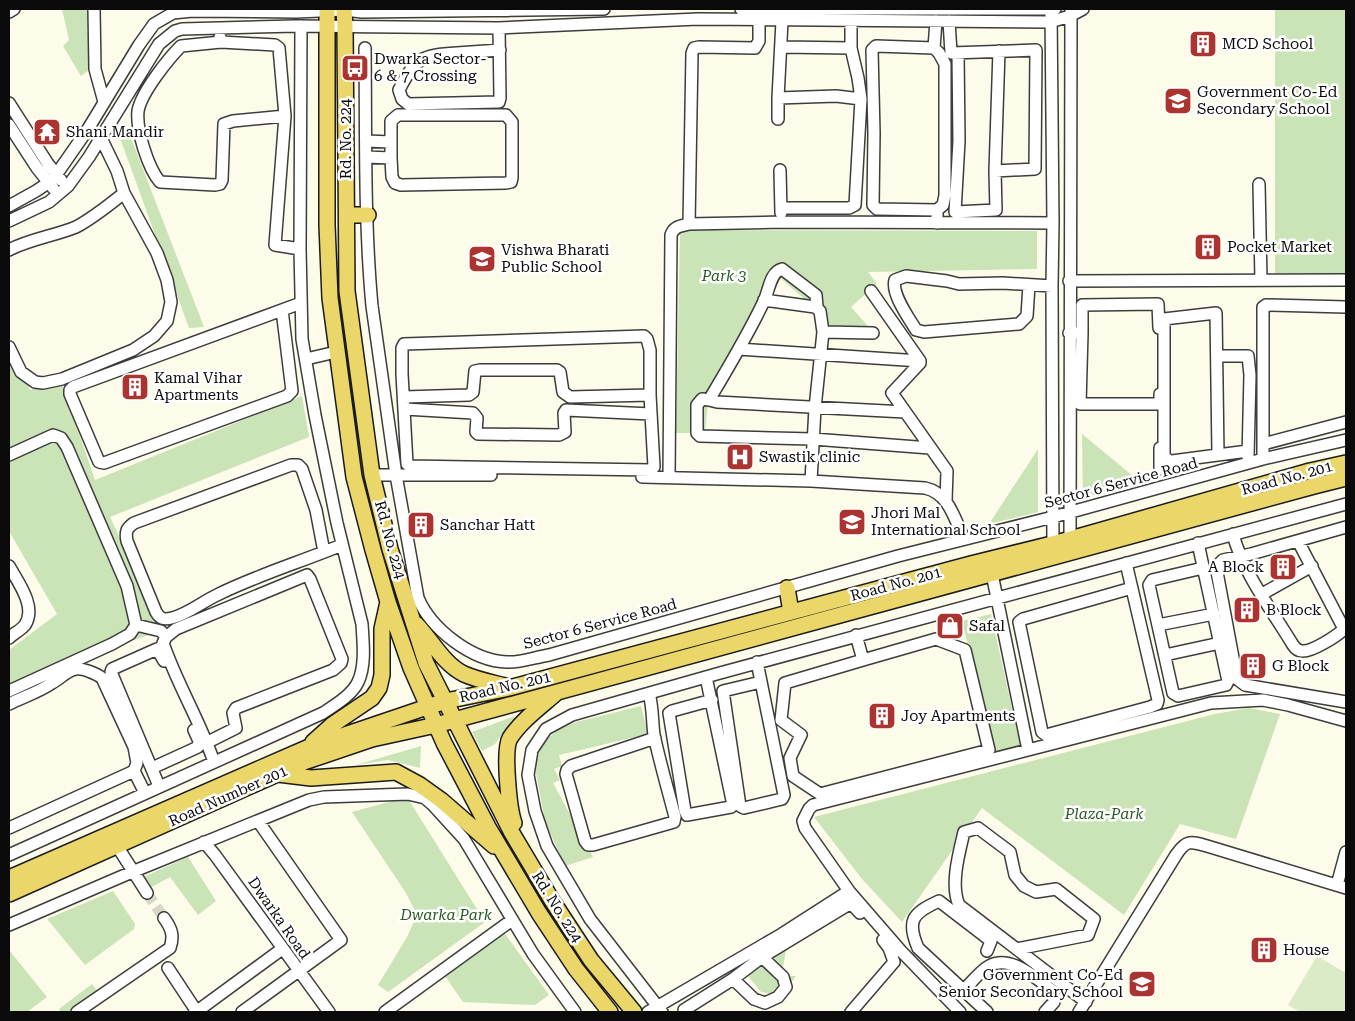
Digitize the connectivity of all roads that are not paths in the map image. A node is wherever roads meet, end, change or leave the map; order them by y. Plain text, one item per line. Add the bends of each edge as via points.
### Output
1 (14, 9) edge
2 (94, 9) edge
3 (344, 9) edge
4 (507, 9) edge
5 (604, 9) edge
6 (741, 9) edge
7 (1053, 9) edge
8 (1083, 9) edge
9 (301, 10) edge
10 (327, 10) edge
11 (362, 10) edge
12 (9, 12) edge
13 (1070, 12) edge
14 (899, 13) edge
15 (984, 13) edge
16 (686, 14) edge
17 (698, 14) edge
18 (759, 20) junction
19 (782, 21) junction
20 (850, 21) junction
21 (936, 21) junction
22 (949, 21) junction
23 (1050, 22) junction
24 (301, 26) junction
25 (327, 26) junction
26 (220, 27) junction
27 (345, 27) junction
28 (499, 28) junction
29 (221, 42) junction
30 (781, 47) junction
31 (365, 48) dead end
32 (851, 48) junction
33 (934, 48) junction
34 (500, 50) junction
35 (999, 51) junction
36 (958, 53) junction
37 (778, 98) junction
38 (861, 99) junction
39 (9, 102) edge
40 (104, 102) junction
41 (285, 116) junction
42 (778, 119) dead end
43 (9, 125) edge
44 (101, 138) junction
45 (366, 141) junction
46 (391, 142) junction
47 (366, 157) junction
48 (391, 158) junction
49 (780, 170) dead end
50 (996, 171) junction
51 (52, 179) junction
52 (1260, 184) dead end
53 (64, 190) junction
54 (124, 193) junction
55 (9, 206) edge
56 (781, 208) junction
57 (937, 210) junction
58 (368, 215) junction
59 (347, 216) junction
60 (9, 221) edge
61 (782, 222) junction
62 (1053, 222) junction
63 (937, 223) junction
64 (689, 224) junction
65 (300, 248) junction
66 (9, 250) edge
67 (1261, 280) junction
68 (1346, 280) edge
69 (1069, 281) junction
70 (1029, 285) junction
71 (1052, 286) junction
72 (870, 291) dead end
73 (764, 300) junction
74 (301, 303) junction
75 (1346, 306) edge
76 (817, 307) junction
77 (282, 310) junction
78 (823, 332) junction
79 (873, 333) dead end
80 (1070, 333) junction
81 (1082, 333) junction
82 (9, 347) edge
83 (739, 349) junction
84 (336, 352) junction
85 (821, 355) junction
86 (1217, 356) junction
87 (306, 359) junction
88 (920, 361) junction
89 (670, 372) junction
90 (650, 373) junction
91 (382, 374) junction
92 (402, 374) junction
93 (650, 395) junction
94 (709, 400) junction
95 (404, 403) junction
96 (1160, 404) junction
97 (815, 408) junction
98 (904, 412) junction
99 (651, 414) junction
100 (1346, 422) edge
101 (406, 436) junction
102 (652, 436) junction
103 (669, 436) junction
104 (391, 438) junction
105 (813, 439) junction
106 (1346, 440) edge
107 (1263, 444) junction
108 (930, 448) junction
109 (1248, 451) junction
110 (9, 455) edge
111 (1218, 455) junction
112 (1263, 459) junction
113 (1248, 463) junction
114 (1346, 463) edge
115 (1160, 469) dead end
116 (372, 475) junction
117 (396, 475) junction
118 (669, 477) junction
119 (1346, 478) edge
120 (811, 480) junction
121 (946, 502) junction
122 (1346, 504) edge
123 (1069, 512) junction
124 (1054, 517) junction
125 (1346, 527) edge
126 (1233, 534) junction
127 (964, 539) junction
128 (1298, 540) junction
129 (1198, 543) junction
130 (342, 545) junction
131 (1070, 546) junction
132 (1053, 550) junction
133 (324, 552) junction
134 (1240, 556) junction
135 (1126, 563) junction
136 (9, 566) edge
137 (1312, 566) junction
138 (1203, 568) junction
139 (992, 574) junction
140 (787, 588) junction
141 (1132, 588) junction
142 (1262, 594) junction
143 (995, 598) junction
144 (388, 602) junction
145 (156, 612) junction
146 (790, 612) junction
147 (1214, 614) junction
148 (413, 621) junction
149 (135, 622) junction
150 (1158, 625) junction
151 (1345, 631) edge
152 (856, 635) junction
153 (166, 637) junction
154 (9, 638) edge
155 (1220, 643) junction
156 (1165, 655) junction
157 (863, 660) junction
158 (757, 662) junction
159 (720, 672) junction
160 (706, 676) junction
161 (760, 682) junction
162 (509, 688) junction
163 (724, 690) junction
164 (9, 691) edge
165 (558, 691) junction
166 (646, 694) junction
167 (712, 700) junction
168 (446, 701) junction
169 (1346, 702) edge
170 (9, 704) edge
171 (427, 707) junction
172 (454, 719) junction
173 (1346, 721) edge
174 (436, 725) junction
175 (655, 738) junction
176 (206, 742) junction
177 (308, 746) junction
178 (1028, 750) junction
179 (214, 762) junction
180 (152, 768) junction
181 (134, 771) junction
182 (276, 774) junction
183 (895, 779) junction
184 (159, 786) junction
185 (145, 793) junction
186 (258, 821) junction
187 (9, 828) edge
188 (204, 842) junction
189 (116, 846) junction
190 (523, 850) junction
191 (1346, 852) edge
192 (9, 855) edge
193 (508, 859) junction
194 (132, 872) junction
195 (9, 878) edge
196 (1342, 886) edge
197 (849, 891) junction
198 (147, 893) tunnel mouth
199 (9, 894) edge
200 (164, 918) tunnel mouth
201 (512, 920) junction
202 (9, 925) edge
203 (282, 949) junction
204 (1017, 949) junction
205 (987, 951) dead end
206 (762, 957) junction
207 (168, 968) dead end
208 (298, 972) junction
209 (733, 979) junction
210 (963, 991) junction
211 (1086, 1002) junction
212 (656, 1010) edge
213 (324, 1011) edge
214 (77, 1012) edge
215 (197, 1012) edge
216 (242, 1012) edge
217 (386, 1012) edge
218 (576, 1012) edge
219 (610, 1012) edge
220 (634, 1012) edge
221 (686, 1012) edge
222 (851, 1012) edge
223 (960, 1012) edge
224 (987, 1012) edge
225 (1045, 1012) edge
226 (1080, 1012) edge

1 - 12 street
2 - 40 street via 95,69
3 - 10 street
3 - 11 street
3 - 27 main road, Rd. No. 224
4 - 5 street
4 - 11 street
6 - 14 street
7 - 15 street
7 - 23 street
8 - 13 street
9 - 10 street
9 - 40 street via 173,13 154,24
10 - 25 main road, Rd. No. 224
13 - 23 street
13 - 69 street
14 - 15 street
14 - 20 street
14 - 21 street
15 - 22 street
15 - 23 street
16 - 17 street
16 - 28 street
17 - 18 street
18 - 19 street
18 - 64 street via 759,41 755,48 699,47 692,53
19 - 20 street
19 - 30 street
20 - 32 street
21 - 22 street
21 - 33 street
22 - 36 street via 951,53
23 - 62 street
24 - 25 street
24 - 26 street
24 - 65 street
25 - 27 street
25 - 84 main road, Rd. No. 224 via 327,225
26 - 29 street
26 - 44 street via 182,29 158,44
27 - 28 street
27 - 59 main road, Rd. No. 224
28 - 34 street
29 - 41 street via 276,45 279,48
29 - 41 street via 180,46 145,94 138,112 140,134 145,155 160,182 220,184 224,124
30 - 32 street
30 - 37 street
31 - 45 street, Sector 6 Service Road
32 - 38 street
33 - 57 street via 945,64 945,195
33 - 57 street via 876,46 872,50 873,205 877,209
34 - 34 street via 499,102 408,104 402,98 400,90 406,77 416,64 432,54
35 - 36 street
35 - 50 street
35 - 50 street via 1036,50 1034,169
36 - 50 street via 959,141 955,212 996,210
37 - 38 street via 836,96
37 - 42 street
38 - 56 street via 855,205 849,208
39 - 51 street
40 - 51 street
41 - 65 street via 276,245
43 - 51 street
44 - 53 street
44 - 54 street
45 - 46 street
45 - 47 street, Sector 6 Service Road
46 - 48 street
46 - 48 street via 391,121 398,115 506,114 512,122 511,182 401,185 392,177
47 - 48 street
47 - 58 street, Sector 6 Service Road
49 - 56 street
51 - 53 street
51 - 55 street
52 - 67 street
53 - 60 street via 36,209
54 - 66 street via 76,226
54 - 82 street via 167,280 172,302 167,321 154,336 133,350 62,379 44,383 35,382 22,372
56 - 61 street
57 - 63 street
58 - 59 main road
58 - 91 street, Sector 6 Service Road via 370,278
59 - 116 main road, Rd. No. 224 via 347,291
61 - 63 street
61 - 64 street
62 - 63 street
62 - 71 street
64 - 89 street via 676,227 671,235
65 - 74 street
67 - 68 street
67 - 69 street
69 - 80 street
70 - 70 street via 1027,316 1019,324 924,332 916,330 897,297 894,284 895,280 906,276 959,284
70 - 71 street
71 - 124 street
72 - 88 street
73 - 76 street
73 - 76 street via 774,274 782,269 816,295
73 - 83 street
74 - 77 street
74 - 87 street
75 - 107 street via 1264,306
76 - 78 street
77 - 77 street via 73,387 70,390 72,398 99,462 104,463 287,396 292,391
78 - 79 street
78 - 85 street
80 - 81 street
80 - 123 street
81 - 96 street via 1080,404
81 - 96 street via 1082,305 1158,304
83 - 85 street
83 - 94 street
84 - 87 street
84 - 144 main road, Rd. No. 224 via 354,478
85 - 88 street
85 - 97 street
86 - 109 street via 1248,356
86 - 111 street
86 - 111 street via 1216,313 1164,319 1164,456 1172,461
87 - 130 street
88 - 98 street via 892,392
89 - 90 street
89 - 103 street
90 - 92 street via 649,344 644,336 408,343 402,348
90 - 93 street
91 - 92 street
91 - 104 street, Sector 6 Service Road
92 - 95 street
93 - 95 street via 570,397 563,392 557,370 480,370 475,371 473,392 469,395
93 - 99 street
94 - 97 street
94 - 105 street via 702,399 697,406 697,433 700,436
95 - 99 street via 473,413 477,418 478,434 559,435 565,432 566,410
95 - 101 street
96 - 115 street
97 - 98 street
97 - 105 street
98 - 108 street
99 - 102 street
100 - 107 street
101 - 102 street via 407,463 410,466 650,471 654,467
101 - 104 street
102 - 103 street
103 - 118 street
104 - 117 street, Sector 6 Service Road
105 - 108 street
105 - 120 street
106 - 112 street, Sector 6 Service Road
107 - 112 street
108 - 121 street via 947,472
109 - 111 street
109 - 113 street
110 - 149 street via 53,435 62,438 127,586
112 - 113 street, Sector 6 Service Road
113 - 123 street, Sector 6 Service Road
114 - 131 main road, Road No. 201 via 1310,471
116 - 117 street
116 - 148 main road, Rd. No. 224 via 390,549
117 - 118 street
117 - 140 street, Sector 6 Service Road via 418,598 426,615 442,633 493,660 508,663 549,655
118 - 120 street
119 - 131 main road, Road No. 201
120 - 121 street via 925,488
121 - 127 street
122 - 126 street
123 - 124 street, Sector 6 Service Road
123 - 131 street
124 - 127 street, Sector 6 Service Road
124 - 132 street
125 - 128 street
126 - 129 street
126 - 134 street
127 - 140 street, Sector 6 Service Road
128 - 134 street
128 - 137 street
129 - 135 street
129 - 138 street
130 - 133 street
130 - 179 street via 362,624 362,666 358,682 340,702 323,713
131 - 132 main road, Road No. 201
132 - 139 main road, Road No. 201
132 - 146 main road, Road No. 201
133 - 145 street via 217,594 174,618 160,618
133 - 145 street via 316,510 302,468 291,465 134,522 127,528 127,540
134 - 142 street
134 - 169 street via 1223,560 1216,572 1237,679 1245,685
135 - 141 street
135 - 143 street
136 - 154 street via 29,607 24,626
137 - 142 street
137 - 151 street
138 - 147 street
138 - 150 street via 1150,582
139 - 143 street
139 - 165 main road, Road No. 201
140 - 146 main road
141 - 141 street via 1157,704 1046,735 1042,732 1019,622
142 - 151 street via 1292,645 1299,650 1310,650
143 - 152 street
143 - 178 street
144 - 171 main road, Rd. No. 224
144 - 177 main road via 382,629 379,688 372,698
145 - 149 street
146 - 162 main road, Road No. 201
147 - 150 street
147 - 155 street
148 - 162 main road via 446,661 463,674
148 - 168 main road, Rd. No. 224 via 426,663
149 - 153 street via 161,631
149 - 164 street via 130,634 112,644
150 - 156 street
152 - 157 street
152 - 158 street
153 - 176 street via 163,643
153 - 176 street via 176,629 307,576 342,659 333,670 236,708 236,728
155 - 156 street
155 - 156 street via 1228,683 1178,696 1173,693
157 - 183 street via 785,683 782,720 801,735 790,758 793,776 820,794
157 - 183 street via 936,639 965,650 989,750
158 - 159 street
158 - 161 street
159 - 160 street
159 - 163 street
160 - 166 street
160 - 167 street
161 - 163 street
161 - 163 street via 784,795 782,799 744,808 740,806
162 - 168 main road, Road No. 201
165 - 172 main road, Road No. 201
165 - 190 main road via 509,740 510,811
166 - 175 street via 653,711
166 - 212 street via 572,715 546,729 532,750 528,775 540,828 555,862 590,919
167 - 167 street via 733,805 687,815 670,713
168 - 171 main road, Road Number 201
168 - 172 main road, Rd. No. 224
170 - 181 street via 74,669 97,674 102,678 134,747 137,763
171 - 174 main road, Rd. No. 224
171 - 177 main road, Road Number 201
172 - 174 main road, Road Number 201
172 - 190 main road, Rd. No. 224
173 - 178 street via 1263,700 1210,703
174 - 182 main road, Road Number 201 via 372,739
174 - 193 main road, Rd. No. 224
175 - 175 street via 674,822 588,845 567,770
176 - 179 street
177 - 195 main road, Road Number 201
178 - 183 street
179 - 184 street
180 - 180 street via 111,672 157,648 199,741 192,750
180 - 184 street
181 - 185 street
181 - 187 street
182 - 189 main road, Road Number 201
182 - 193 main road via 311,778 396,772 441,800
183 - 197 street via 813,806 804,815 805,828
184 - 185 street
185 - 192 street
186 - 188 street
186 - 201 street via 324,797 408,794 425,798 464,839
186 - 208 street via 342,940
188 - 194 street
188 - 203 street, Dwarka Road
189 - 194 street
189 - 199 main road, Road Number 201
190 - 220 main road, Rd. No. 224 via 552,902 591,960
191 - 196 street
193 - 219 main road, Rd. No. 224 via 576,969
194 - 198 street
194 - 202 street
196 - 211 street via 1194,842 1187,843 1176,855
197 - 212 street
197 - 223 street
200 - 214 street via 173,938 170,948
201 - 217 street
201 - 218 street
203 - 208 street, Dwarka Road
203 - 215 street
204 - 204 street via 959,905 956,898 957,865 964,832 978,828 1010,852 1015,875 1024,886 1036,892 1056,889 1094,919 1088,935
204 - 211 street
205 - 210 street via 991,941 939,901 921,910 913,919 913,935 918,948
206 - 209 street
206 - 209 street via 783,976 786,986 778,997 765,1003 754,999
206 - 222 street via 851,903 889,948 894,962
207 - 215 street
208 - 213 street, Dwarka Road
208 - 216 street
209 - 221 street via 684,1010
210 - 224 street
210 - 225 street via 989,966 1013,964 1053,991 1054,1002
211 - 226 street

